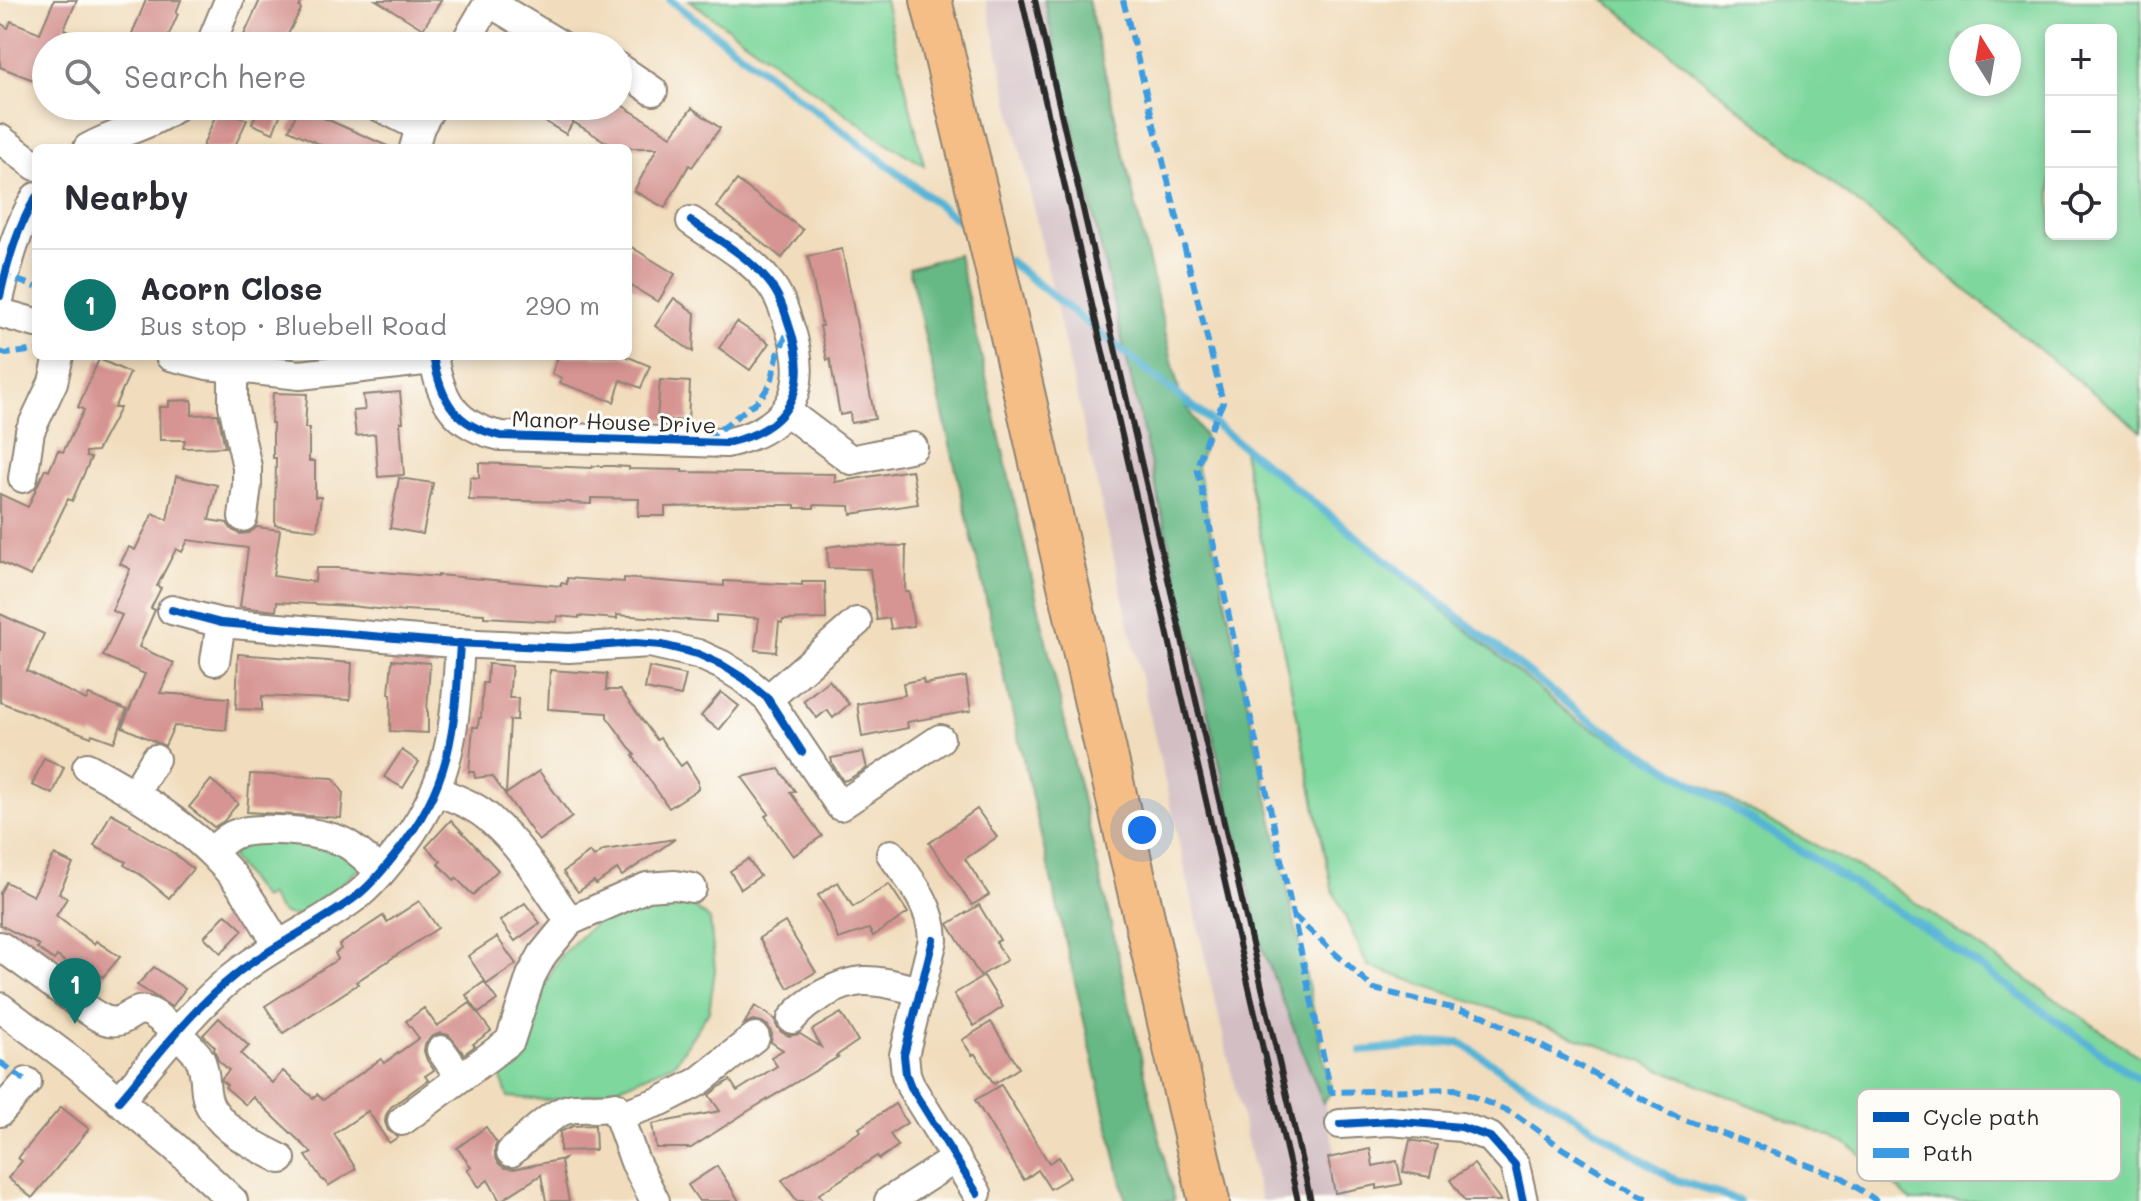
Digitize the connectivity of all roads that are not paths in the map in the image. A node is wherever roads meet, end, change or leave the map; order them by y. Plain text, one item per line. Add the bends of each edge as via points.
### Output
1 (229, 0) edge
2 (931, 0) edge
3 (489, 1) edge
4 (216, 32) edge
5 (471, 32) edge
6 (539, 32) edge
7 (632, 77) edge
8 (653, 91) dead end
9 (155, 120) edge
10 (0, 139) edge
11 (96, 144) edge
12 (32, 163) edge
13 (32, 203) edge
14 (691, 221) dead end
15 (0, 296) edge
16 (0, 313) edge
17 (32, 322) edge
18 (58, 360) edge
19 (186, 360) edge
20 (417, 360) edge
21 (433, 360) edge
22 (233, 368) junction
23 (786, 411) junction
24 (913, 447) dead end
25 (23, 478) dead end
26 (243, 517) dead end
27 (172, 610) dead end
28 (857, 622) dead end
29 (221, 623) junction
30 (460, 643) junction
31 (215, 661) dead end
32 (768, 699) junction
33 (940, 739) dead end
34 (155, 759) dead end
35 (87, 767) dead end
36 (437, 791) junction
37 (135, 793) junction
38 (211, 852) junction
39 (891, 854) dead end
40 (381, 872) junction
41 (692, 888) dead end
42 (570, 921) junction
43 (278, 945) junction
44 (0, 946) edge
45 (920, 991) junction
46 (0, 1007) edge
47 (792, 1019) dead end
48 (176, 1034) junction
49 (755, 1037) dead end
50 (441, 1050) dead end
51 (460, 1077) junction
52 (27, 1082) dead end
53 (119, 1101) junction
54 (617, 1111) junction
55 (0, 1112) edge
56 (402, 1121) dead end
57 (1340, 1124) dead end
58 (511, 1152) dead end
59 (281, 1159) dead end
60 (955, 1159) junction
61 (977, 1193) dead end
62 (233, 1201) edge
63 (655, 1201) edge
64 (889, 1201) edge
65 (1209, 1201) edge
66 (1523, 1201) edge

1 - 4 street
2 - 65 highway
3 - 5 street
3 - 6 street
7 - 8 street
9 - 11 street
10 - 12 street
13 - 15 street
14 - 23 street via 756,267 780,298 799,363
16 - 17 street
18 - 25 street via 30,431
19 - 22 street
20 - 22 street via 300,375
21 - 23 street, Manor House Drive via 438,383 455,412 482,432 501,436 726,443 758,434
22 - 26 street via 233,405 247,467
23 - 24 street via 851,460
27 - 29 street
28 - 32 street
29 - 30 street
29 - 31 street
30 - 32 street via 554,648 662,645 722,665
30 - 36 street via 456,713
32 - 33 street via 840,806
34 - 37 street
35 - 37 street
36 - 40 street
36 - 42 street via 493,821
37 - 38 street
38 - 40 street via 232,835 289,831 346,843
38 - 43 street
39 - 45 street via 917,887 933,924
40 - 43 street via 350,901
41 - 42 street via 647,887
42 - 51 street via 531,976 510,1041
43 - 48 street via 235,975
44 - 48 street via 104,1020 118,1022 143,1009
45 - 47 street via 861,981 819,996
45 - 60 street via 904,1055 906,1074
46 - 53 street
48 - 53 street
48 - 59 street via 196,1053 214,1112 236,1133
49 - 54 street via 698,1082 661,1101
50 - 51 street
51 - 56 street
52 - 55 street
53 - 62 street
54 - 58 street via 568,1109
54 - 63 street
57 - 66 street via 1390,1121 1461,1127 1490,1137 1515,1165
60 - 61 street
60 - 64 street

